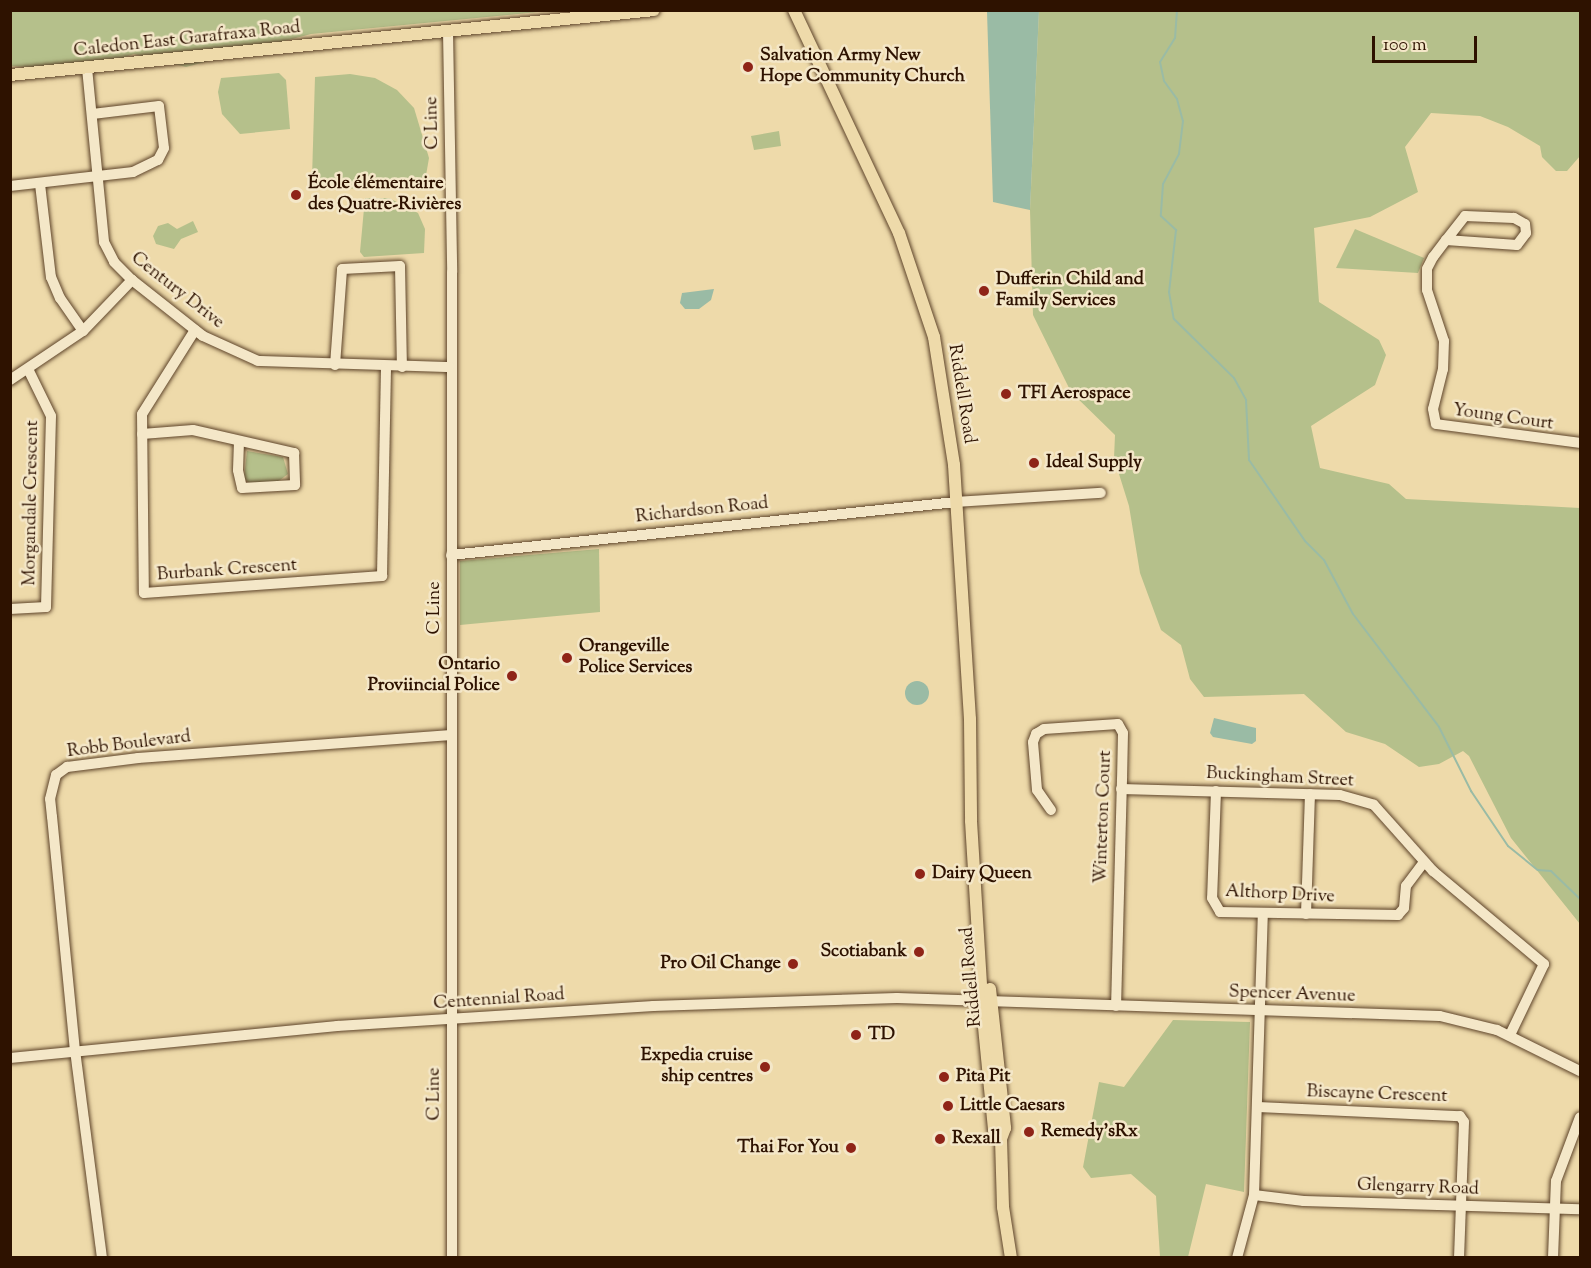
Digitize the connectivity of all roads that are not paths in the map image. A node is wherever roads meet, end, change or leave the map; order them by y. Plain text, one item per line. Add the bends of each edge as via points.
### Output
1 (654, 10) edge
2 (794, 10) edge
3 (448, 31) junction
4 (87, 68) junction
5 (10, 75) edge
6 (92, 114) junction
7 (97, 177) junction
8 (40, 184) junction
9 (10, 186) edge
10 (1446, 240) junction
11 (132, 280) junction
12 (195, 330) junction
13 (83, 331) junction
14 (335, 365) junction
15 (386, 366) junction
16 (402, 367) junction
17 (449, 367) junction
18 (28, 369) junction
19 (10, 380) edge
20 (142, 434) junction
21 (239, 443) junction
22 (1581, 443) edge
23 (1101, 494) dead end
24 (956, 502) junction
25 (451, 555) junction
26 (10, 609) edge
27 (451, 735) junction
28 (1121, 789) junction
29 (1216, 791) junction
30 (1310, 794) junction
31 (1052, 810) dead end
32 (1424, 862) junction
33 (1263, 914) junction
34 (1306, 914) junction
35 (987, 1000) junction
36 (1116, 1006) junction
37 (1260, 1011) junction
38 (452, 1021) junction
39 (1510, 1035) junction
40 (75, 1051) junction
41 (10, 1058) edge
42 (1581, 1071) edge
43 (1258, 1107) junction
44 (1581, 1117) edge
45 (1254, 1195) junction
46 (1460, 1206) junction
47 (1553, 1208) junction
48 (1581, 1209) edge
49 (103, 1257) edge
50 (452, 1257) edge
51 (1011, 1257) edge
52 (1237, 1257) edge
53 (1459, 1257) edge
54 (1553, 1257) edge

1 - 3 main road, Caledon East Garafraxa Road
2 - 24 main road, Riddell Road via 899,234 934,337 947,407
3 - 4 main road, Caledon East Garafraxa Road
3 - 17 street, C Line via 452,272
4 - 5 main road, Caledon East Garafraxa Road
4 - 6 street, Century Drive
6 - 7 street, Century Drive
6 - 7 street via 159,106 164,148 158,160 133,172
7 - 8 street
7 - 11 street, Century Drive via 104,242 114,262
8 - 9 street
8 - 13 street via 51,277
10 - 10 street, Young Court via 1517,245 1526,233 1525,224 1514,218 1465,216
10 - 22 street, Young Court via 1433,257 1425,279 1444,341 1443,369 1433,409 1436,424
11 - 12 street, Century Drive
11 - 13 street
12 - 14 street, Century Drive via 258,361
12 - 20 street, Burbank Crescent via 142,414
13 - 18 street
14 - 15 street, Century Drive
14 - 16 street via 342,269 400,266
15 - 16 street, Century Drive
15 - 20 street, Burbank Crescent via 382,576 144,593
16 - 17 street, Century Drive
17 - 25 street, C Line
18 - 19 street
18 - 26 street, Morgandale Crescent via 51,416 46,607
20 - 21 street via 193,430
21 - 21 street via 242,488 295,485 294,453
23 - 24 street, Richardson Road
24 - 25 street, Richardson Road
24 - 35 main road, Riddell Road
25 - 27 street, C Line
27 - 38 street, C Line
27 - 40 street, Robb Boulevard via 138,758 60,769 51,799
28 - 29 street, Buckingham Street
28 - 31 street, Winterton Court via 1123,733 1118,724 1044,729 1033,742 1037,790
28 - 36 street, Winterton Court
29 - 30 street, Buckingham Street
29 - 33 street, Althorp Drive via 1214,906 1220,912
30 - 32 street, Buckingham Street via 1351,795 1374,805
30 - 34 street
32 - 34 street, Althorp Drive via 1406,886 1404,908 1398,915
32 - 39 street, Buckingham Street via 1544,964
33 - 34 street, Althorp Drive
33 - 37 street
35 - 36 street, Spencer Avenue
35 - 38 street, Centennial Road via 818,998
35 - 51 main road, Riddell Road via 994,1130 1001,1139 1003,1206
36 - 37 street, Spencer Avenue
37 - 39 street, Spencer Avenue via 1440,1016 1478,1023
37 - 43 street
38 - 40 street, Centennial Road via 233,1033
38 - 50 street, C Line
39 - 42 street, Spencer Avenue
40 - 41 street, Centennial Road
40 - 49 street
43 - 45 street
43 - 46 street, Biscayne Crescent via 1460,1116 1464,1122
44 - 47 street via 1558,1170
45 - 46 street, Glengarry Road via 1304,1202
45 - 52 street
46 - 47 street, Glengarry Road
46 - 53 street, Biscayne Crescent
47 - 48 street, Glengarry Road
47 - 54 street

